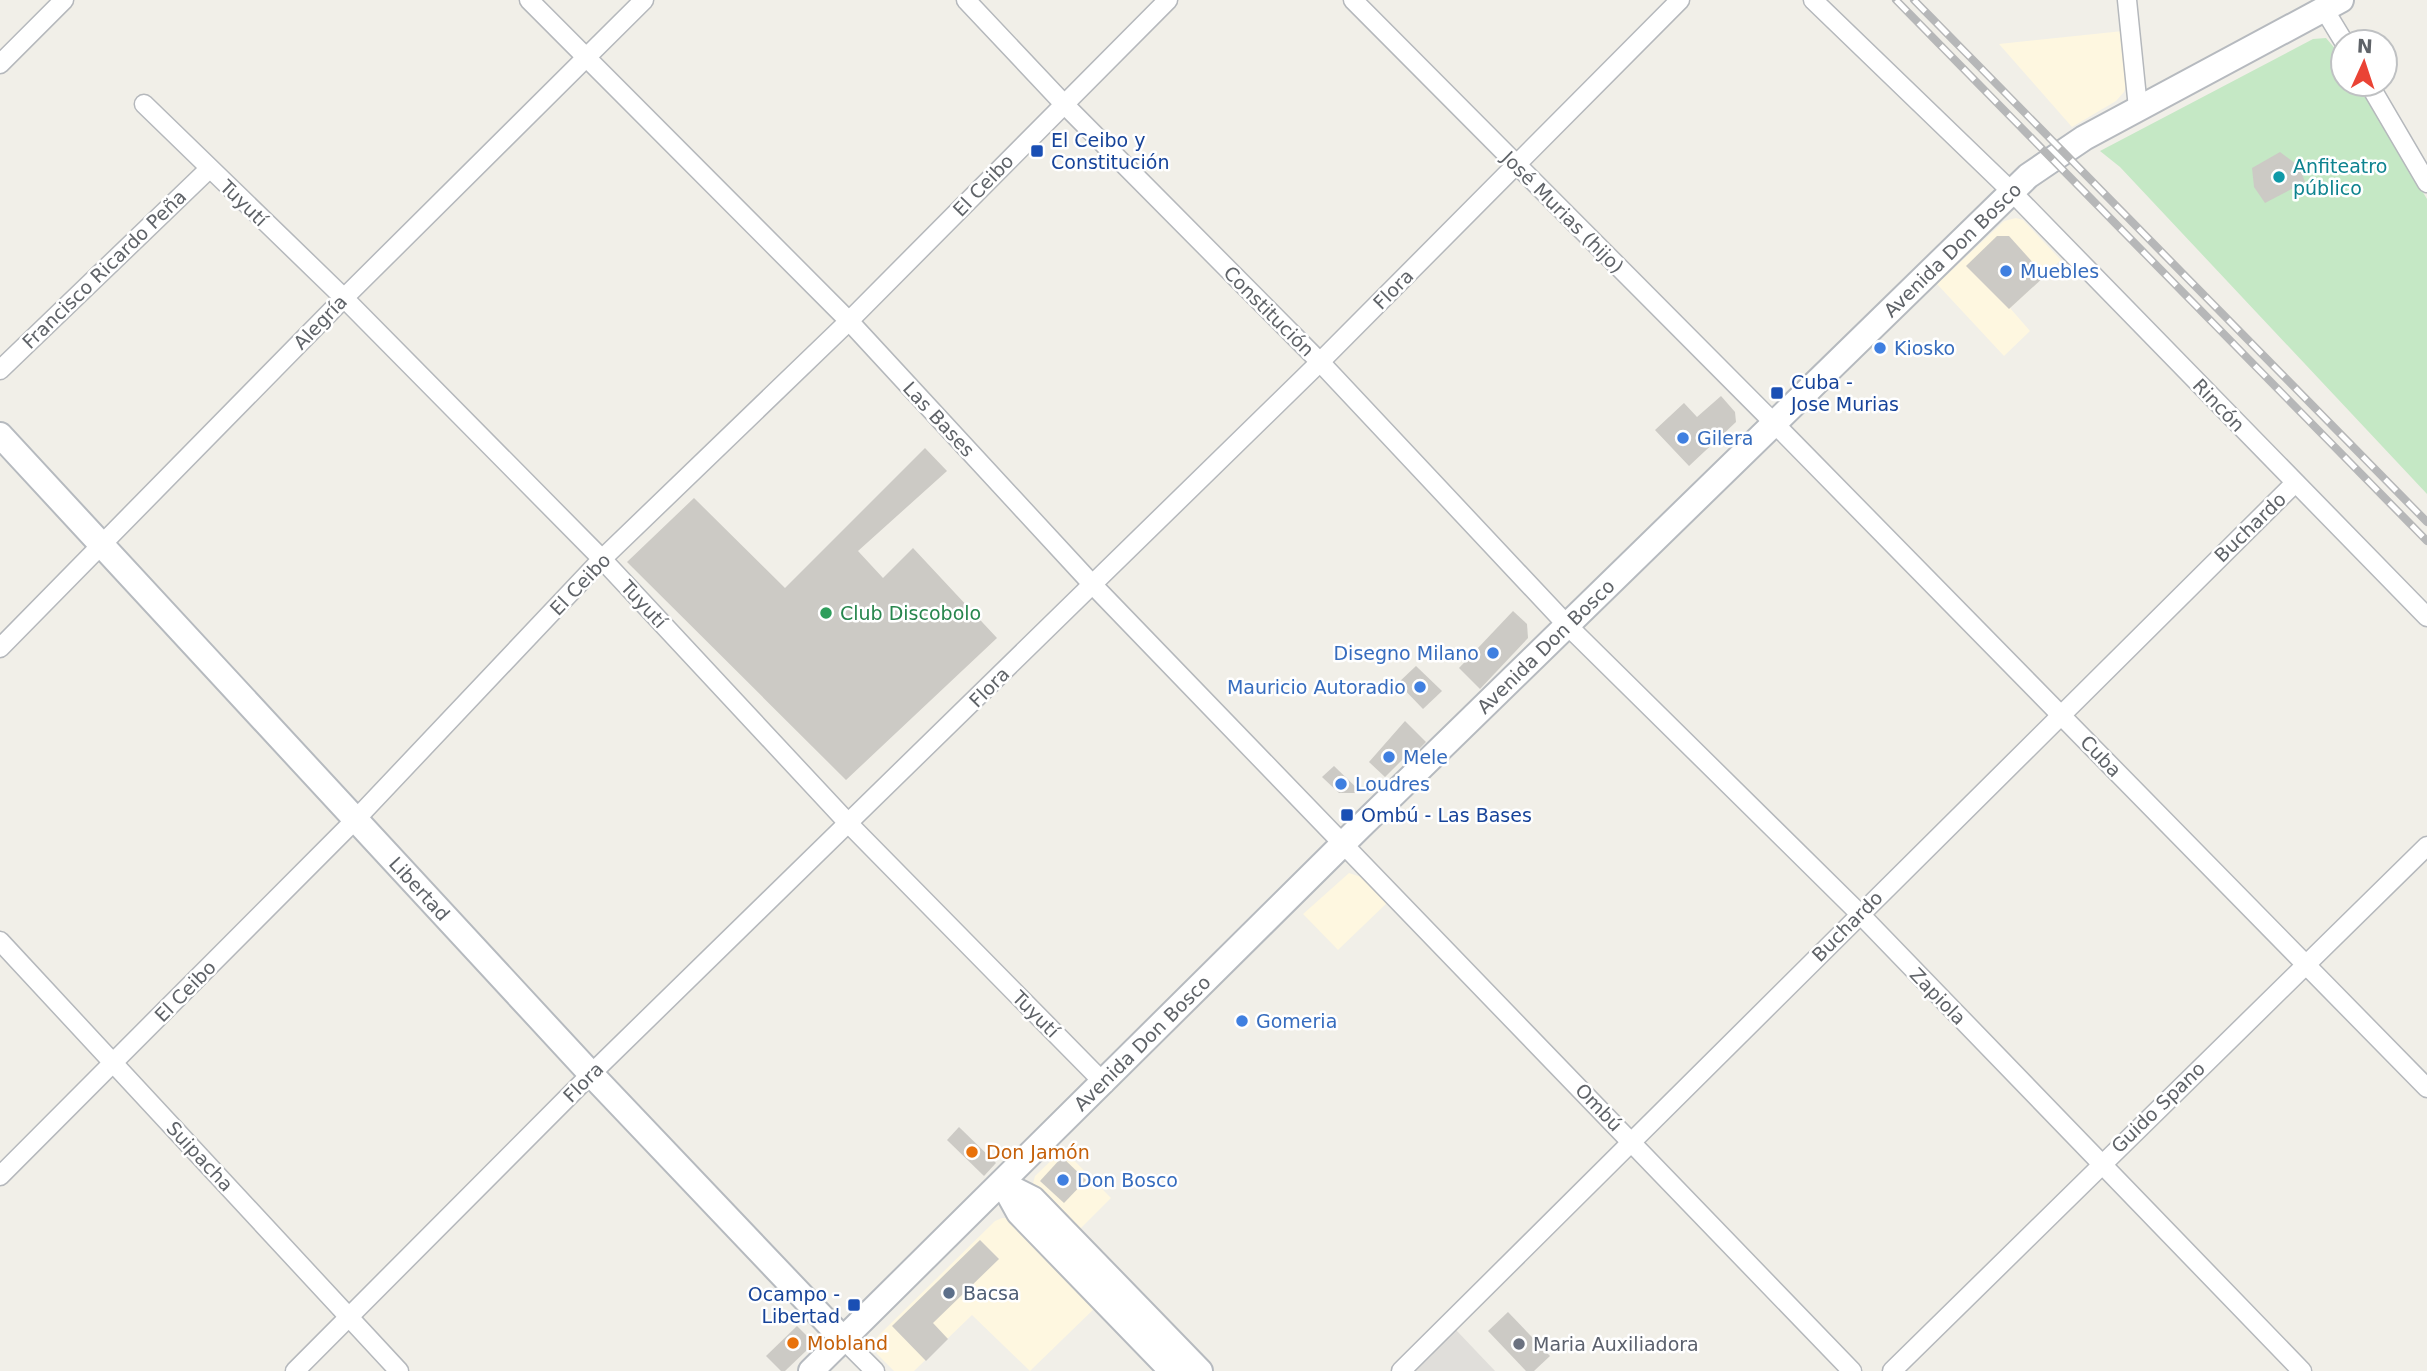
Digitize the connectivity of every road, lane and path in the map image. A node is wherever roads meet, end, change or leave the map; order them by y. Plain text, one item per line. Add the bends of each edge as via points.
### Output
1 (64, 0) edge
2 (529, 0) edge
3 (644, 0) edge
4 (966, 0) edge
5 (1168, 0) edge
6 (1353, 0) edge
7 (1680, 0) edge
8 (1813, 0) edge
9 (2127, 0) edge
10 (2333, 4) edge
11 (2340, 28) edge
12 (585, 59) junction
13 (0, 64) edge
14 (2377, 98) edge
15 (1063, 103) junction
16 (144, 104) dead end
17 (2138, 108) junction
18 (1517, 166) junction
19 (209, 169) junction
20 (2427, 183) edge
21 (2011, 191) junction
22 (344, 298) junction
23 (849, 321) junction
24 (1320, 362) junction
25 (0, 370) edge
26 (1774, 423) junction
27 (0, 435) edge
28 (2295, 483) junction
29 (103, 544) junction
30 (602, 559) junction
31 (1092, 584) junction
32 (2427, 617) edge
33 (1567, 626) junction
34 (0, 648) edge
35 (2060, 714) junction
36 (358, 818) junction
37 (850, 825) junction
38 (1344, 843) junction
39 (2427, 846) edge
40 (1859, 913) junction
41 (0, 941) edge
42 (2305, 963) junction
43 (113, 1062) junction
44 (591, 1073) junction
45 (1105, 1084) junction
46 (2427, 1088) edge
47 (1633, 1142) junction
48 (2099, 1164) junction
49 (0, 1177) edge
50 (1003, 1184) junction
51 (350, 1318) junction
52 (843, 1339) junction
53 (295, 1371) edge
54 (399, 1371) edge
55 (811, 1371) edge
56 (875, 1371) edge
57 (1172, 1371) edge
58 (1200, 1371) edge
59 (1401, 1371) edge
60 (1852, 1371) edge
61 (1892, 1371) edge
62 (2302, 1371) edge

1 - 13 street
2 - 12 street, Las Bases
3 - 12 street, Alegría
4 - 15 street, Constitución
5 - 15 street, El Ceibo
6 - 18 street, José Murias (hijo)
7 - 18 street, Flora
8 - 21 street, Rincón
9 - 17 street
10 - 11 street
10 - 17 main road, Avenida Don Bosco
12 - 22 street, Alegría
12 - 23 street, Las Bases
14 - 20 street
15 - 23 street, El Ceibo
15 - 24 street, Constitución
16 - 19 street, Tuyutí
17 - 21 main road, Avenida Don Bosco via 2055,155
18 - 24 street, Flora
18 - 26 street, José Murias (hijo)
19 - 22 street, Tuyutí
19 - 25 street, Francisco Ricardo Peña
21 - 26 main road, Avenida Don Bosco
21 - 28 street, Rincón
22 - 29 street, Alegría
22 - 30 street, Tuyutí
23 - 30 street, El Ceibo
23 - 31 street, Las Bases
24 - 31 street, Flora
24 - 33 street, Constitución
26 - 33 main road, Avenida Don Bosco
26 - 35 street, Cuba
27 - 29 main road, Libertad
28 - 32 street, Rincón
28 - 35 street, Buchardo
29 - 34 street, Alegría
29 - 36 main road, Libertad
30 - 36 street, El Ceibo
30 - 37 street, Tuyutí
31 - 37 street, Flora
31 - 38 street, Las Bases
33 - 38 main road, Avenida Don Bosco
33 - 40 street, Zapiola
35 - 40 street, Buchardo
35 - 42 street, Cuba
36 - 43 street, El Ceibo
36 - 44 main road, Libertad
37 - 44 street, Flora
37 - 45 street, Tuyutí
38 - 45 main road, Avenida Don Bosco
38 - 47 street, Ombú
39 - 42 street, Guido Spano
40 - 47 street, Buchardo
40 - 48 street, Zapiola
41 - 43 street, Suipacha
42 - 46 street, Cuba
42 - 48 street, Guido Spano
43 - 49 street, El Ceibo
43 - 51 street, Suipacha
44 - 51 street, Flora
44 - 52 main road, Libertad
45 - 50 main road, Avenida Don Bosco
47 - 59 street, Buchardo
47 - 60 street, Ombú
48 - 61 street, Guido Spano
48 - 62 street, Zapiola
50 - 52 main road, Avenida Don Bosco
50 - 57 main road via 1019,1213
50 - 58 main road via 1033,1199
51 - 53 street, Flora
51 - 54 street, Suipacha
52 - 55 main road, Avenida Don Bosco
52 - 56 street

